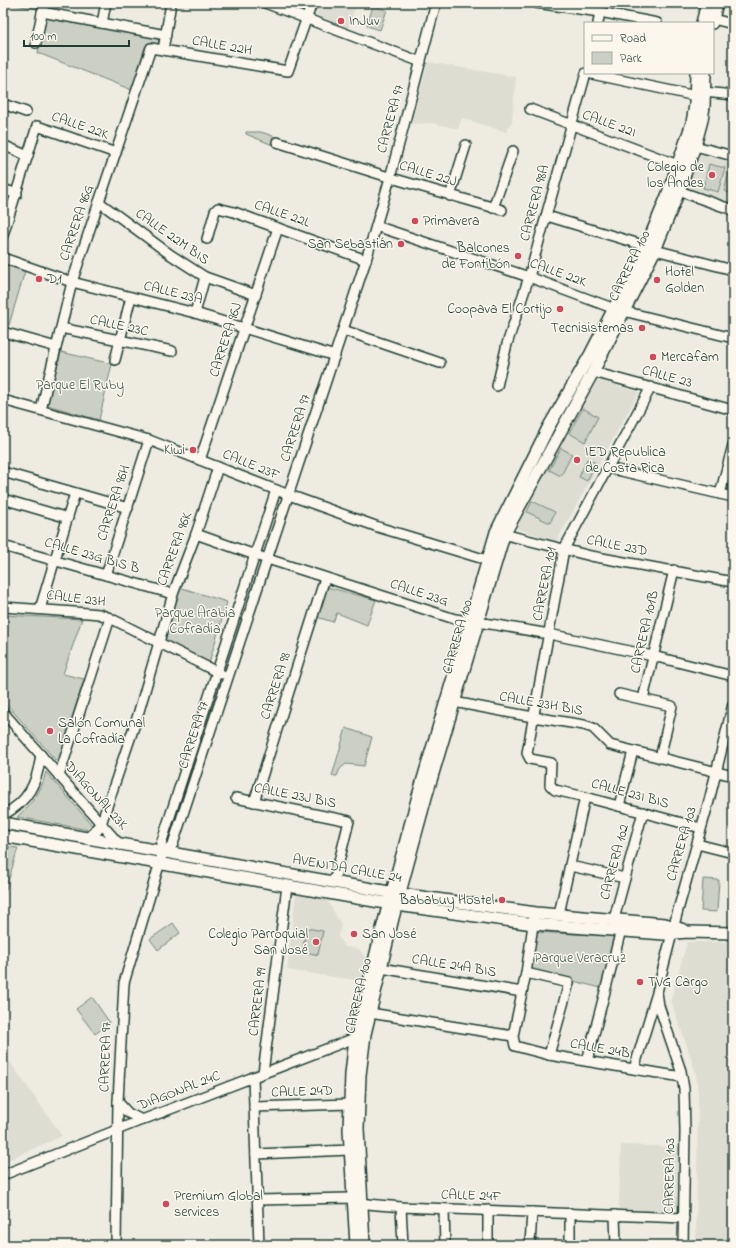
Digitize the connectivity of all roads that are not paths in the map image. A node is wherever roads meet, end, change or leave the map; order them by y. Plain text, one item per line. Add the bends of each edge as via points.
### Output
1 (44, 3) edge
2 (106, 3) edge
3 (171, 3) edge
4 (265, 3) edge
5 (312, 3) edge
6 (436, 3) edge
7 (536, 3) edge
8 (699, 3) edge
9 (717, 3) edge
10 (42, 12) junction
11 (600, 12) junction
12 (707, 16) edge
13 (307, 18) junction
14 (598, 22) edge
15 (652, 22) edge
16 (102, 24) junction
17 (733, 24) edge
18 (166, 35) junction
19 (36, 43) dead end
20 (151, 48) joint
21 (163, 50) junction
22 (421, 62) junction
23 (587, 74) edge
24 (592, 74) edge
25 (696, 74) edge
26 (705, 74) edge
27 (700, 94) junction
28 (733, 95) edge
29 (3, 104) edge
30 (530, 109) dead end
31 (26, 112) dead end
32 (571, 125) junction
33 (277, 142) dead end
34 (3, 145) edge
35 (466, 145) dead end
36 (695, 146) junction
37 (513, 151) dead end
38 (116, 153) junction
39 (28, 156) junction
40 (733, 156) edge
41 (678, 165) junction
42 (390, 178) junction
43 (3, 189) edge
44 (679, 191) junction
45 (17, 194) junction
46 (450, 196) junction
47 (99, 202) junction
48 (733, 210) edge
49 (547, 216) junction
50 (376, 226) junction
51 (278, 228) junction
52 (3, 234) edge
53 (206, 239) dead end
54 (651, 248) junction
55 (3, 258) edge
56 (366, 260) junction
57 (733, 270) edge
58 (205, 277) junction
59 (529, 277) junction
60 (72, 282) junction
61 (256, 295) junction
62 (131, 297) junction
63 (619, 310) junction
64 (194, 312) junction
65 (61, 328) junction
66 (245, 328) junction
67 (343, 330) junction
68 (3, 332) edge
69 (733, 338) edge
70 (120, 339) junction
71 (56, 347) junction
72 (172, 351) dead end
73 (335, 356) junction
74 (115, 360) dead end
75 (440, 363) dead end
76 (593, 372) junction
77 (497, 386) dead end
78 (651, 387) junction
79 (3, 400) edge
80 (41, 410) junction
81 (733, 410) edge
82 (149, 440) junction
83 (733, 445) edge
84 (200, 460) junction
85 (218, 467) junction
86 (608, 468) junction
87 (3, 472) edge
88 (276, 490) junction
89 (75, 492) junction
90 (720, 494) junction
91 (289, 496) junction
92 (733, 497) edge
93 (3, 499) edge
94 (128, 508) junction
95 (68, 518) junction
96 (196, 534) junction
97 (500, 534) junction
98 (3, 546) edge
99 (564, 549) junction
100 (255, 555) junction
101 (266, 559) junction
102 (55, 560) junction
103 (487, 560) junction
104 (674, 570) junction
105 (106, 575) junction
106 (325, 578) junction
107 (733, 582) edge
108 (174, 594) junction
109 (3, 607) edge
110 (40, 609) junction
111 (110, 618) junction
112 (474, 622) junction
113 (549, 634) junction
114 (160, 643) junction
115 (653, 656) junction
116 (217, 672) junction
117 (733, 676) edge
118 (228, 677) junction
119 (619, 694) dead end
120 (643, 699) junction
121 (454, 702) junction
122 (733, 704) edge
123 (4, 717) edge
124 (533, 717) junction
125 (633, 751) junction
126 (41, 755) junction
127 (660, 758) junction
128 (716, 772) junction
129 (60, 776) junction
130 (733, 776) edge
131 (552, 789) joint
132 (585, 797) junction
133 (236, 798) dead end
134 (254, 802) junction
135 (619, 806) junction
136 (643, 812) junction
137 (3, 815) edge
138 (3, 823) edge
139 (101, 824) junction
140 (701, 828) junction
141 (3, 836) edge
142 (88, 839) junction
143 (697, 844) junction
144 (120, 845) junction
145 (163, 852) junction
146 (733, 853) edge
147 (159, 863) junction
148 (570, 866) junction
149 (625, 878) junction
150 (334, 882) junction
151 (287, 886) junction
152 (394, 899) junction
153 (559, 914) junction
154 (534, 918) junction
155 (614, 919) junction
156 (621, 930) junction
157 (673, 930) junction
158 (733, 933) edge
159 (381, 968) junction
160 (526, 973) junction
161 (522, 992) junction
162 (657, 992) junction
163 (370, 1013) junction
164 (360, 1036) junction
165 (513, 1040) junction
166 (549, 1055) junction
167 (587, 1061) junction
168 (634, 1069) junction
169 (263, 1073) junction
170 (253, 1077) junction
171 (682, 1078) junction
172 (118, 1102) junction
173 (350, 1104) junction
174 (254, 1107) junction
175 (142, 1120) junction
176 (118, 1130) junction
177 (350, 1150) junction
178 (256, 1154) junction
179 (3, 1175) edge
180 (258, 1200) junction
181 (357, 1201) junction
182 (401, 1207) junction
183 (444, 1210) junction
184 (488, 1210) junction
185 (532, 1212) junction
186 (570, 1213) junction
187 (616, 1215) junction
188 (684, 1218) junction
189 (116, 1245) edge
190 (259, 1245) edge
191 (356, 1245) edge
192 (364, 1245) edge
193 (403, 1245) edge
194 (445, 1245) edge
195 (488, 1245) edge
196 (530, 1245) edge
197 (570, 1245) edge
198 (616, 1245) edge
199 (683, 1245) edge

1 - 10 street
2 - 16 street
3 - 18 street
4 - 13 street
5 - 13 street
6 - 22 street, CARRERA 97
7 - 11 street
8 - 12 main road
9 - 12 main road
10 - 16 street
10 - 19 street
11 - 14 street
11 - 15 street
12 - 17 street
13 - 21 street, CALLE 22H via 288,71
13 - 22 street
16 - 18 street
18 - 21 street
20 - 21 street, CALLE 22H
20 - 38 street, CARRERA 96G
22 - 42 street, CARRERA 97
23 - 32 street, CARRERA 98A
24 - 27 street
25 - 27 main road, CARRERA 100
26 - 27 main road, CARRERA 100
27 - 28 street
27 - 36 main road, CARRERA 100 via 704,106
27 - 41 main road, CARRERA 100
29 - 31 street
30 - 32 street, CALLE 22I
32 - 41 street, CALLE 22I
32 - 49 street, CARRERA 98A
33 - 42 street, CALLE 22J
34 - 39 street
35 - 46 street
36 - 40 street
36 - 44 main road, CARRERA 100
37 - 46 street, CALLE 22J via 498,209
38 - 39 street, CALLE 22K via 39,126 36,127
38 - 47 street, CARRERA 96G
39 - 45 street
41 - 54 main road, CARRERA 100
42 - 46 street, CALLE 22J
42 - 50 street, CARRERA 97
43 - 45 street
44 - 48 street
44 - 54 main road, CARRERA 100
45 - 52 street
47 - 58 street, CALLE 22M BIS
47 - 60 street, CARRERA 96G
49 - 54 street
49 - 59 street, CARRERA 98A
50 - 56 street, CARRERA 97
50 - 59 street, CALLE 22K
51 - 53 street, CALLE 22L via 218,208
51 - 56 street, CALLE 22L
51 - 61 street, CARRERA 96J
54 - 57 street
54 - 63 main road, CARRERA 100
55 - 60 street, CALLE 23A
56 - 67 street, CARRERA 97
58 - 61 street, CALLE 22M BIS
58 - 64 street
59 - 63 street, CALLE 22K
59 - 77 street, CARRERA 98A via 507,344
60 - 62 street, CALLE 23A
60 - 65 street, CARRERA 96G
61 - 66 street, CARRERA 96J
62 - 64 street, CALLE 23A
62 - 70 street
63 - 69 street, CALLE 22K
63 - 76 main road, CARRERA 100
63 - 97 main road, CARRERA 100 via 548,428
64 - 66 street, CALLE 23A
65 - 70 street, CALLE 23C
65 - 71 street, CARRERA 96G
66 - 73 street, CALLE 23A
66 - 84 street, CARRERA 96J
67 - 73 street, CARRERA 97
67 - 75 street
68 - 71 street
70 - 72 street, CALLE 23C
70 - 74 street
71 - 80 street, CARRERA 96G
73 - 91 street, CARRERA 97
76 - 78 street, CALLE 23
76 - 97 main road, CARRERA 100
78 - 81 street, CALLE 23
78 - 86 street, CARRERA 101
79 - 80 street, CALLE 23F
80 - 82 street, CALLE 23F
82 - 84 street, CALLE 23F
82 - 94 street, CARRERA 96H
83 - 90 street
84 - 85 street, CALLE 23F
85 - 88 street, CALLE 23F
85 - 96 street, CARRERA 96K
86 - 90 street
86 - 99 street, CARRERA 101
87 - 89 street
88 - 91 street, CALLE 23F
88 - 100 street, CARRERA 97
89 - 94 street
89 - 95 street
90 - 92 street
91 - 101 street, CARRERA 97
91 - 103 street, CALLE 23F via 381,528
93 - 95 street
94 - 105 street, CARRERA 96H
95 - 102 street
96 - 100 street, CALLE 23G
96 - 108 street, CARRERA 96K
97 - 99 street, CALLE 23D
97 - 103 main road, CARRERA 100
97 - 112 main road, CARRERA 100
98 - 102 street, CALLE 23G BIS B
99 - 104 street, CALLE 23D
99 - 113 street, CARRERA 101
100 - 101 street, CALLE 23G
100 - 116 street, CARRERA 97
101 - 106 street, CALLE 23G
101 - 118 street, CARRERA 97
102 - 105 street, CALLE 23G BIS B
102 - 110 street
103 - 112 main road, CARRERA 100
104 - 107 street, CALLE 23D
104 - 115 street, CARRERA 101B
105 - 108 street, CALLE 23G BIS B
106 - 112 street, CALLE 23G via 446,617
106 - 134 street, CARRERA 98
108 - 114 street, CARRERA 96K
109 - 110 street, CALLE 23H
110 - 111 street, CALLE 23H via 99,614
111 - 114 street, CALLE 23H
111 - 129 street
112 - 113 street, CALLE 23G
112 - 121 main road, CARRERA 100
112 - 152 main road, CARRERA 100 via 418,796
113 - 115 street, CALLE 23G
113 - 124 street, CARRERA 101
114 - 116 street, CALLE 23H
114 - 139 street, CARRERA 96K
115 - 117 street, CALLE 23G
115 - 120 street, CARRERA 101B
116 - 118 street, CALLE 23H
116 - 145 street, CARRERA 97 via 161,844
118 - 145 street, CARRERA 97 via 172,844
119 - 120 street
120 - 127 street via 672,706
121 - 124 street, CALLE 23H BIS
121 - 152 main road, CARRERA 100
122 - 128 street, CARRERA 103
123 - 126 street, DIAGONAL 23K
124 - 125 street, CALLE 23H BIS via 593,728 610,745
124 - 131 street, CARRERA 101 via 528,757 551,763
125 - 127 street, CALLE 23H BIS
125 - 135 street
126 - 129 street, DIAGONAL 23K
126 - 137 street via 35,783 18,806
127 - 128 street, CALLE 23H BIS
128 - 130 street, CALLE 23H BIS
128 - 140 street, CARRERA 103
129 - 139 street, DIAGONAL 23K
131 - 132 street, CALLE 23I BIS
132 - 135 street, CALLE 23I BIS
132 - 148 street
133 - 134 street, CALLE 23J BIS
134 - 150 street, CALLE 23J BIS via 349,821
135 - 136 street, CALLE 23I BIS
136 - 140 street, CALLE 23I BIS
136 - 149 street, CARRERA 102
138 - 142 main road, AVENIDA CALLE 24
139 - 142 main road
139 - 144 street, DIAGONAL 23K
140 - 143 street, CARRERA 103
141 - 147 main road, AVENIDA CALLE 24
142 - 144 main road, AVENIDA CALLE 24
143 - 146 street
143 - 157 street, CARRERA 103
144 - 145 main road, AVENIDA CALLE 24
145 - 147 street, CARRERA 97
145 - 150 main road, AVENIDA CALLE 24
147 - 151 main road, AVENIDA CALLE 24
147 - 172 street, CARRERA 97 via 124,983
148 - 149 street
148 - 153 street
149 - 155 street, CARRERA 102
150 - 152 main road, AVENIDA CALLE 24
151 - 152 main road, AVENIDA CALLE 24
151 - 169 street, CARRERA 99
152 - 154 main road, AVENIDA CALLE 24
152 - 159 main road, CARRERA 100
152 - 164 main road, CARRERA 100
153 - 154 main road, AVENIDA CALLE 24
153 - 155 main road, AVENIDA CALLE 24
154 - 156 main road, AVENIDA CALLE 24
154 - 160 street
155 - 157 main road, AVENIDA CALLE 24 via 664,924
156 - 157 main road, AVENIDA CALLE 24 via 664,934
156 - 167 street
157 - 158 main road, AVENIDA CALLE 24
157 - 162 street, CARRERA 103
159 - 161 street, CALLE 24A BIS
159 - 163 main road, CARRERA 100
160 - 161 street
160 - 166 street via 569,983
161 - 165 street
162 - 168 street, CARRERA 103
162 - 171 street, CARRERA 103
163 - 164 main road, CARRERA 100
163 - 165 street, CALLE 24B
164 - 169 street, DIAGONAL 24C
164 - 173 main road, CARRERA 100 via 351,1074
164 - 181 main road, CARRERA 100
165 - 166 street, CALLE 24B via 516,1047
166 - 167 street, CALLE 24B
167 - 168 street, CALLE 24B
168 - 171 street, CALLE 24B
169 - 170 street, DIAGONAL 24C
170 - 174 street
170 - 175 street, DIAGONAL 24C
171 - 188 street, CARRERA 103 via 685,1108
172 - 175 street via 128,1113
172 - 176 street, CARRERA 97
173 - 174 street, CALLE 24D
173 - 177 main road, CARRERA 100
174 - 178 street
175 - 176 street, DIAGONAL 24C
176 - 179 street, DIAGONAL 24C
176 - 189 street, CARRERA 97
177 - 178 street
177 - 181 main road, CARRERA 100
178 - 180 street
180 - 181 street, CALLE 24F via 349,1198
180 - 190 street
181 - 182 street, CALLE 24F
181 - 191 main road, CARRERA 100
181 - 192 main road, CARRERA 100
182 - 183 street, CALLE 24F
182 - 193 street
183 - 184 street, CALLE 24F
183 - 194 street
184 - 185 street, CALLE 24F
184 - 195 street
185 - 186 street, CALLE 24F
185 - 196 street
186 - 187 street, CALLE 24F
186 - 197 street
187 - 188 street, CALLE 24F
187 - 198 street
188 - 199 street, CARRERA 103

